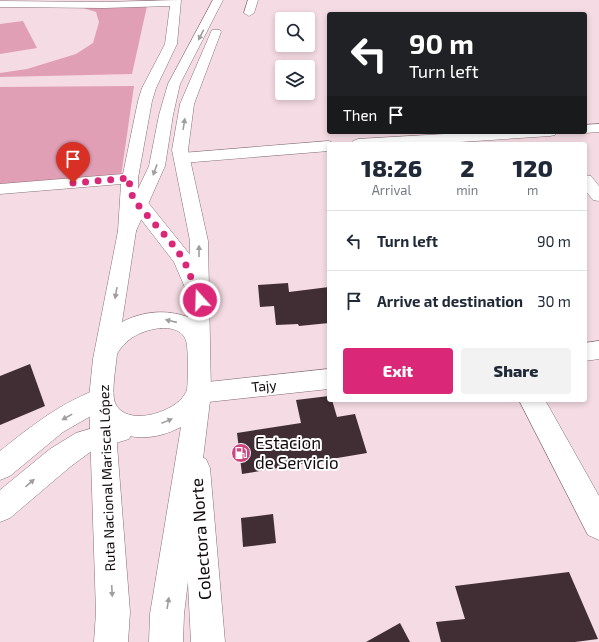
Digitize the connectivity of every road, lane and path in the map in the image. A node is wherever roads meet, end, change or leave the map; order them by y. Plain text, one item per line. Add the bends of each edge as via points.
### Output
1 (218, 0) edge
2 (230, 0) edge
3 (253, 0) edge
4 (176, 1) edge
5 (0, 4) edge
6 (249, 13) dead end
7 (599, 128) edge
8 (587, 129) edge
9 (517, 134) edge
10 (399, 142) edge
11 (327, 146) edge
12 (182, 158) junction
13 (587, 182) edge
14 (0, 189) edge
15 (132, 191) junction
16 (599, 196) edge
17 (200, 300) junction
18 (199, 345) junction
19 (599, 350) edge
20 (587, 352) edge
21 (105, 359) junction
22 (327, 379) edge
23 (199, 393) junction
24 (101, 398) junction
25 (533, 402) edge
26 (136, 426) junction
27 (103, 435) junction
28 (194, 435) junction
29 (0, 467) edge
30 (0, 508) edge
31 (599, 525) edge
32 (110, 642) edge
33 (166, 642) edge
34 (208, 642) edge

1 -> 15 main road via 174,84 157,166
12 -> 2 main road via 180,150 187,104
3 - 6 main road
4 - 5 main road via 104,5
4 - 15 main road via 171,44 145,101
7 - 8 main road
9 - 10 main road
11 - 12 main road
17 -> 12 main road via 199,241
13 - 16 main road
14 - 15 main road
15 - 17 main road via 184,260
15 -> 21 main road, Ruta Nacional Mariscal López
17 - 18 main road
18 -> 21 main road via 194,333 183,324 168,320 152,320 135,325 120,334 109,346
18 - 23 main road
19 - 20 main road
21 - 24 main road, Ruta Nacional Mariscal López
22 - 23 main road, Tajy
26 -> 23 main road via 146,428 169,422 187,410
23 - 28 main road
24 - 26 main road via 108,414 124,424
24 - 27 main road, Ruta Nacional Mariscal López
24 -> 29 main road via 54,424
25 - 31 main road
26 - 27 main road
30 -> 27 main road via 85,440
27 -> 32 main road, Ruta Nacional Mariscal López via 113,612
33 -> 28 main road via 167,614
28 - 34 main road, Colectora Norte

